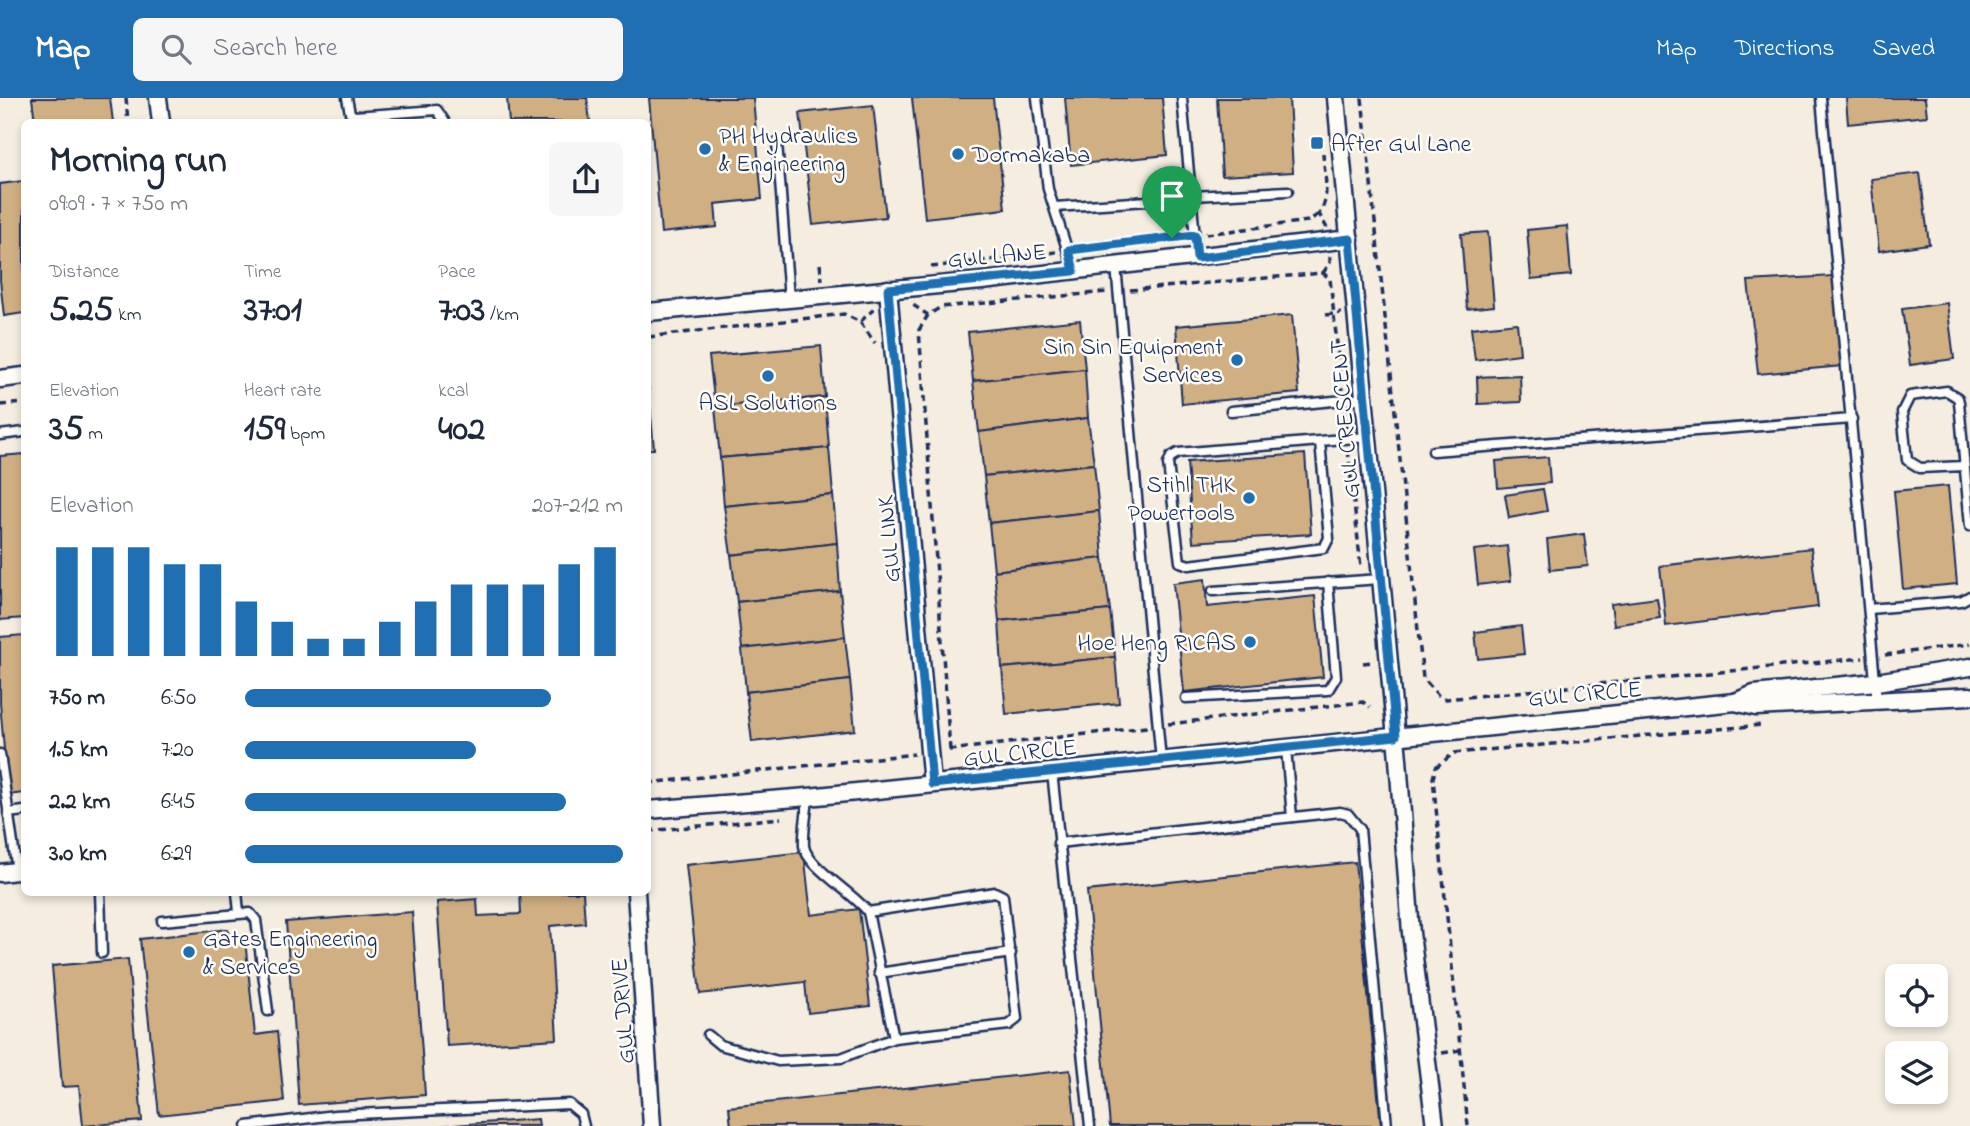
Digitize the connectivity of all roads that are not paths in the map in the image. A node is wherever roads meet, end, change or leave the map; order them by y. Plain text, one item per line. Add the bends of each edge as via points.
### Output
1 (158, 98) edge
2 (347, 98) edge
3 (1037, 98) edge
4 (1182, 98) edge
5 (1336, 98) edge
6 (1821, 98) edge
7 (161, 119) edge
8 (442, 119) edge
9 (777, 142) dead end
10 (1288, 191) dead end
11 (1193, 196) junction
12 (1164, 200) dead end
13 (1055, 207) junction
14 (1350, 239) junction
15 (1197, 258) junction
16 (1116, 266) junction
17 (1074, 271) junction
18 (888, 289) junction
19 (788, 293) junction
20 (651, 312) edge
21 (21, 376) edge
22 (0, 379) edge
23 (1364, 398) junction
24 (1231, 411) dead end
25 (1852, 419) junction
26 (21, 432) edge
27 (0, 435) edge
28 (1367, 437) junction
29 (1320, 442) junction
30 (1433, 450) dead end
31 (1965, 466) junction
32 (1970, 526) edge
33 (1380, 579) junction
34 (1328, 582) junction
35 (1213, 591) dead end
36 (1970, 596) edge
37 (1869, 609) junction
38 (1970, 667) edge
39 (1876, 682) junction
40 (1970, 696) edge
41 (1186, 698) dead end
42 (1735, 702) junction
43 (1877, 702) junction
44 (1396, 736) junction
45 (1286, 748) junction
46 (0, 754) edge
47 (1161, 761) junction
48 (1052, 772) junction
49 (932, 784) junction
50 (808, 797) junction
51 (651, 810) edge
52 (21, 811) edge
53 (8, 813) junction
54 (1292, 817) junction
55 (1058, 843) junction
56 (14, 872) edge
57 (100, 896) edge
58 (237, 896) edge
59 (636, 896) edge
60 (239, 912) junction
61 (868, 912) junction
62 (162, 921) dead end
63 (102, 953) dead end
64 (1011, 953) junction
65 (879, 973) junction
66 (268, 1011) dead end
67 (708, 1035) dead end
68 (894, 1038) junction
69 (247, 1126) edge
70 (584, 1126) edge
71 (652, 1126) edge
72 (1090, 1126) edge
73 (1387, 1126) edge
74 (1435, 1126) edge

1 - 7 street
2 - 8 lane via 354,116 437,110
3 - 13 lane via 1048,188
4 - 11 lane
5 - 14 street, GUL CRESCENT
6 - 25 lane
9 - 19 lane
10 - 11 lane
11 - 15 lane
12 - 13 lane
13 - 17 lane
14 - 15 street, GUL LANE
14 - 23 street, GUL CRESCENT
15 - 16 street, GUL LANE
16 - 17 street, GUL LANE
16 - 47 lane
17 - 18 street, GUL LANE
18 - 19 street, GUL LANE
18 - 49 street, GUL LINK
19 - 20 street, GUL LANE
21 - 22 street
23 - 24 lane
23 - 28 street, GUL CRESCENT
25 - 30 lane
25 - 37 lane
26 - 27 lane
28 - 29 lane
28 - 33 street, GUL CRESCENT
29 - 29 lane via 1171,457 1168,464 1180,562 1189,565 1324,548 1329,538
31 - 31 lane via 1957,396 1947,391 1910,396 1902,412 1907,460 1920,468
31 - 32 lane
33 - 34 lane
33 - 44 street, GUL CRESCENT
34 - 35 lane
34 - 41 lane via 1336,677 1328,690
36 - 37 lane via 1961,601
37 - 39 lane
38 - 39 street, GUL CIRCLE
39 - 42 street, GUL CIRCLE via 1754,694
39 - 43 lane
40 - 43 street, GUL CIRCLE
42 - 43 street, GUL CIRCLE via 1756,707
42 - 44 street, GUL CIRCLE
44 - 45 street, GUL CIRCLE
44 - 74 street via 1411,933
45 - 47 street, GUL CIRCLE
45 - 54 lane
46 - 53 lane
47 - 48 street, GUL CIRCLE
48 - 49 street, GUL CIRCLE
48 - 55 lane
49 - 50 street, GUL CIRCLE
50 - 51 street, GUL CIRCLE
50 - 61 lane via 804,849 811,861 857,897
52 - 53 lane
53 - 56 lane
54 - 55 lane
54 - 73 lane via 1340,811 1360,829
55 - 72 lane
57 - 63 lane
58 - 60 lane
59 - 71 street, GUL DRIVE
60 - 62 lane
60 - 66 lane via 250,913 256,920
61 - 64 lane via 995,892 1003,896
61 - 65 lane
64 - 65 lane
64 - 68 lane via 1017,1019 1009,1025
65 - 68 lane
67 - 68 lane via 719,1045 778,1061 841,1058
69 - 70 lane via 335,1115 569,1104 581,1114

